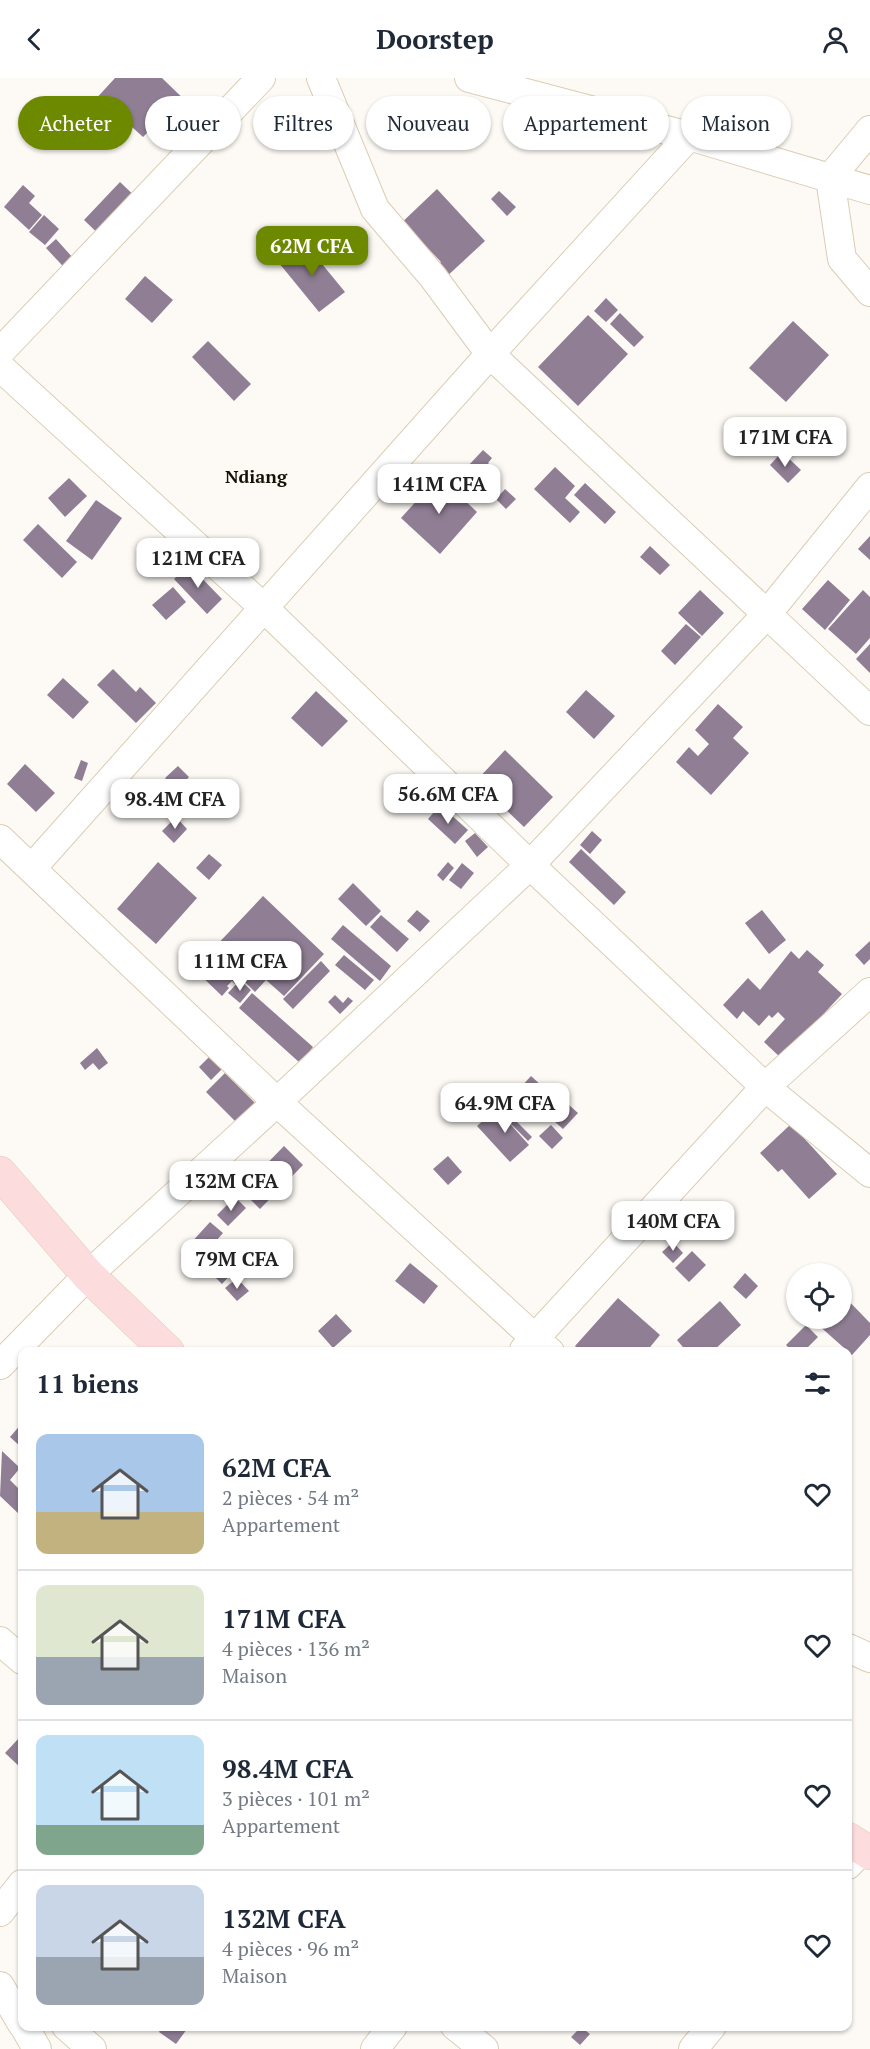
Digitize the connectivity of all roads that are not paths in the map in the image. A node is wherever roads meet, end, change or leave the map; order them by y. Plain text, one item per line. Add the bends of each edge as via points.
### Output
1 (261, 78) edge
2 (321, 78) edge
3 (469, 78) edge
4 (870, 130) edge
5 (681, 134) edge
6 (681, 145) edge
7 (736, 150) edge
8 (830, 178) junction
9 (870, 190) edge
10 (870, 292) edge
11 (0, 352) edge
12 (490, 354) junction
13 (0, 368) edge
14 (870, 487) edge
15 (264, 608) junction
16 (767, 614) junction
17 (870, 711) edge
18 (0, 839) edge
19 (530, 865) junction
20 (32, 868) junction
21 (870, 992) edge
22 (765, 1087) junction
23 (277, 1102) junction
24 (0, 1173) edge
25 (870, 1173) edge
26 (88, 1275) junction
27 (163, 1347) edge
28 (537, 1347) edge
29 (0, 1365) edge
30 (0, 1641) edge
31 (852, 1650) edge
32 (18, 1657) edge
33 (870, 1658) edge
34 (18, 1889) edge
35 (0, 1912) edge
36 (0, 1968) edge
37 (18, 1984) edge
38 (0, 1986) edge
39 (18, 2017) edge
40 (27, 2031) edge
41 (72, 2031) edge
42 (389, 2031) edge
43 (461, 2031) edge
44 (708, 2031) edge
45 (38, 2049) edge
46 (92, 2049) edge
47 (375, 2049) edge
48 (484, 2049) edge
49 (693, 2049) edge

1 - 11 street
2 - 12 street via 375,209 433,277
3 - 5 street
4 - 8 street
6 - 12 street
7 - 8 street
8 - 9 street
8 - 10 street via 842,259
12 - 15 street
12 - 16 street
13 - 15 street
14 - 16 street
15 - 19 street
15 - 20 street
16 - 17 street
16 - 19 street
18 - 20 street
19 - 22 street
19 - 23 street
20 - 23 street
21 - 22 street
22 - 25 street
22 - 28 street
23 - 26 street
23 - 28 street
24 - 26 main road
26 - 27 main road
26 - 29 street
30 - 32 street
31 - 33 street
34 - 35 street
36 - 37 street
38 - 39 street
40 - 45 street
41 - 46 street
42 - 47 street
43 - 48 street
44 - 49 street

